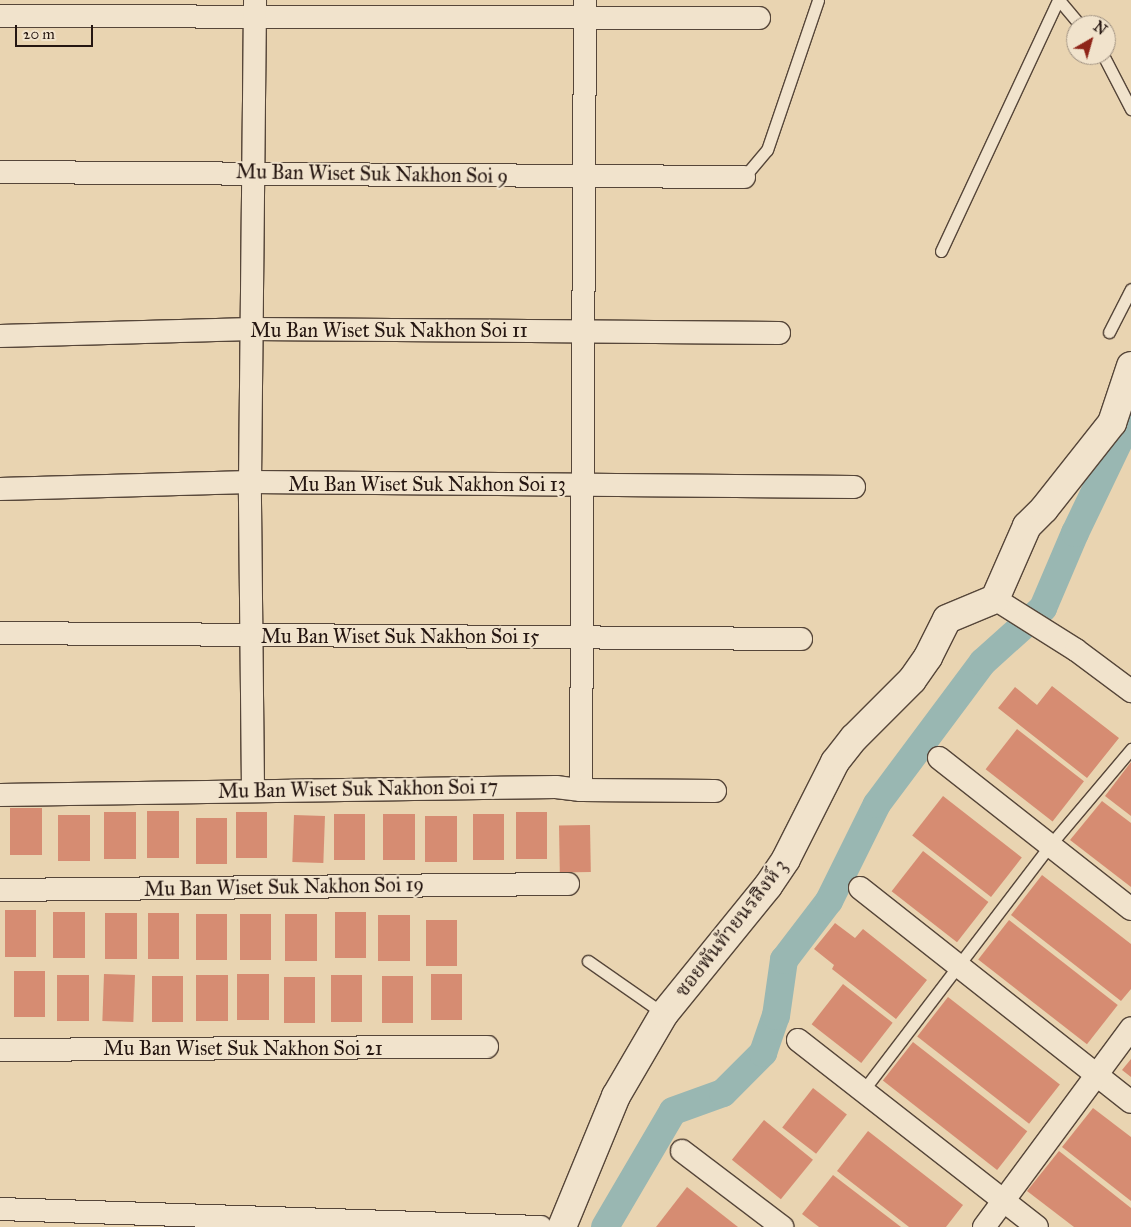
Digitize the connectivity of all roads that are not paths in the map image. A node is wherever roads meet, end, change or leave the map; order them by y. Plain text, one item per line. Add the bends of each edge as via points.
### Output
1 (818, 0) edge
2 (1058, 0) edge
3 (255, 7) edge
4 (585, 8) edge
5 (1071, 15) edge
6 (0, 16) edge
7 (759, 18) dead end
8 (1108, 65) edge
9 (1131, 110) edge
10 (0, 172) edge
11 (254, 173) junction
12 (584, 176) junction
13 (744, 177) joint
14 (940, 251) dead end
15 (1131, 290) edge
16 (252, 329) junction
17 (583, 331) junction
18 (1109, 332) dead end
19 (779, 333) dead end
20 (0, 336) edge
21 (1131, 366) edge
22 (250, 482) junction
23 (582, 485) junction
24 (854, 487) dead end
25 (0, 489) edge
26 (995, 599) junction
27 (0, 633) edge
28 (252, 635) junction
29 (582, 637) junction
30 (801, 639) dead end
31 (1131, 691) edge
32 (1131, 749) edge
33 (938, 758) dead end
34 (253, 789) junction
35 (581, 790) junction
36 (715, 791) dead end
37 (0, 795) edge
38 (1050, 845) junction
39 (568, 884) dead end
40 (860, 888) dead end
41 (0, 890) edge
42 (1131, 908) edge
43 (588, 961) dead end
44 (958, 964) junction
45 (664, 1014) junction
46 (1131, 1028) edge
47 (798, 1040) dead end
48 (487, 1046) dead end
49 (0, 1050) edge
50 (1097, 1076) junction
51 (862, 1092) junction
52 (1131, 1102) edge
53 (682, 1151) dead end
54 (1004, 1202) junction
55 (0, 1209) edge
56 (541, 1227) edge
57 (562, 1227) edge
58 (782, 1227) edge
59 (984, 1227) edge
60 (1037, 1227) edge

1 - 13 lane via 767,150
2 - 5 lane
2 - 14 lane
3 - 4 street
3 - 6 street
3 - 11 street
4 - 7 street
4 - 12 street
8 - 9 lane
10 - 11 street, Mu Ban Wiset Suk Nakhon Soi 9
11 - 12 street, Mu Ban Wiset Suk Nakhon Soi 9
11 - 16 street
12 - 13 street, Mu Ban Wiset Suk Nakhon Soi 9
12 - 17 street
15 - 18 lane
16 - 17 street, Mu Ban Wiset Suk Nakhon Soi 11
16 - 20 street, Mu Ban Wiset Suk Nakhon Soi 11
16 - 22 street
17 - 19 street, Mu Ban Wiset Suk Nakhon Soi 11
17 - 23 street
21 - 26 street via 1112,423 1027,526
22 - 23 street, Mu Ban Wiset Suk Nakhon Soi 13
22 - 25 street, Mu Ban Wiset Suk Nakhon Soi 13
22 - 28 street
23 - 24 street, Mu Ban Wiset Suk Nakhon Soi 13
23 - 29 street
26 - 31 street via 1076,650
26 - 45 street, ซอยพันท้ายนรสิงห์ 3 via 947,619 912,680 854,738 835,762 786,859 768,886
27 - 28 street, Mu Ban Wiset Suk Nakhon Soi 15
28 - 29 street, Mu Ban Wiset Suk Nakhon Soi 15
28 - 34 street
29 - 30 street, Mu Ban Wiset Suk Nakhon Soi 15
29 - 35 street
32 - 38 lane
33 - 38 street
34 - 35 street, Mu Ban Wiset Suk Nakhon Soi 17 via 556,787
34 - 37 street, Mu Ban Wiset Suk Nakhon Soi 17
35 - 36 street, Mu Ban Wiset Suk Nakhon Soi 17
38 - 42 street
38 - 44 lane
39 - 41 street, Mu Ban Wiset Suk Nakhon Soi 19
40 - 44 street
43 - 45 lane
44 - 50 street
44 - 51 lane
45 - 57 street, ซอยพันท้ายนรสิงห์ 3 via 616,1096
46 - 50 street
47 - 51 street
48 - 49 street, Mu Ban Wiset Suk Nakhon Soi 21
50 - 52 street
50 - 54 street
51 - 54 street
53 - 58 street
54 - 59 street
54 - 60 street
55 - 56 street

